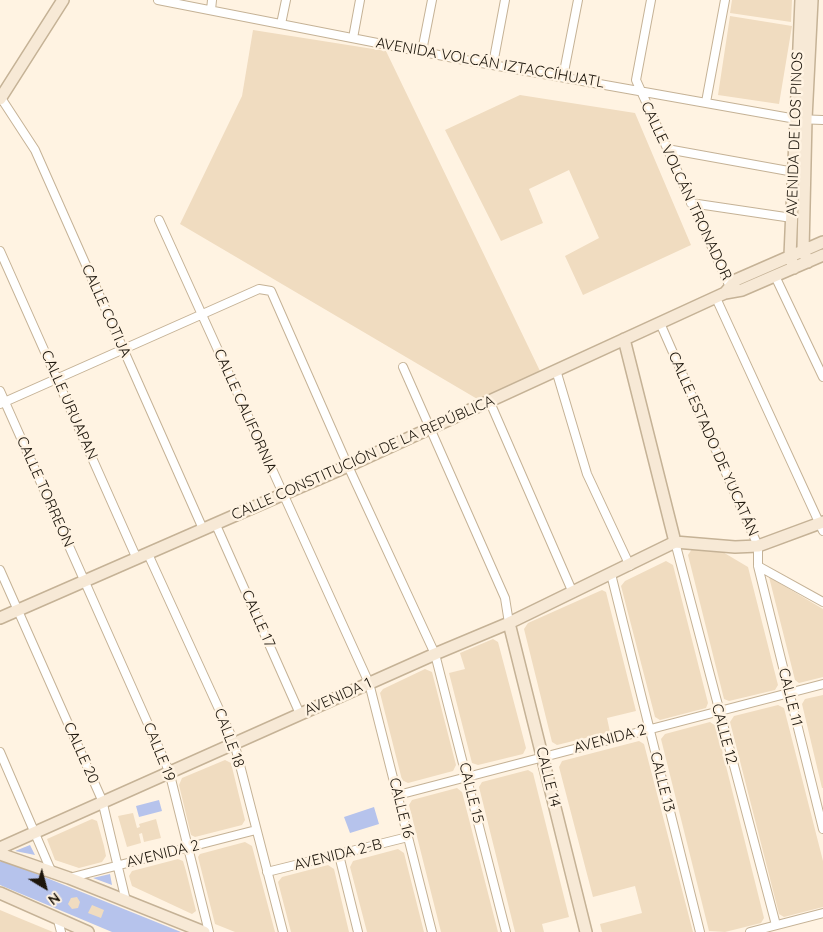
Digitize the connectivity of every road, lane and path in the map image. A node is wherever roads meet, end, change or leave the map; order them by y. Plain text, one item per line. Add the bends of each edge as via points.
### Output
1 (64, 0) edge
2 (158, 0) edge
3 (212, 0) edge
4 (286, 0) edge
5 (360, 0) edge
6 (432, 0) edge
7 (504, 0) edge
8 (578, 0) edge
9 (651, 0) edge
10 (725, 0) edge
11 (801, 0) edge
12 (812, 0) edge
13 (210, 10) junction
14 (281, 24) junction
15 (353, 38) junction
16 (422, 51) junction
17 (493, 64) junction
18 (563, 77) junction
19 (639, 90) junction
20 (0, 99) edge
21 (706, 102) junction
22 (801, 119) junction
23 (823, 120) edge
24 (667, 149) junction
25 (794, 172) junction
26 (691, 203) junction
27 (792, 218) junction
28 (159, 220) dead end
29 (823, 242) edge
30 (803, 250) junction
31 (0, 251) edge
32 (823, 255) edge
33 (790, 256) junction
34 (808, 262) junction
35 (794, 268) junction
36 (775, 276) junction
37 (726, 292) junction
38 (202, 314) junction
39 (660, 323) junction
40 (624, 339) junction
41 (123, 350) junction
42 (402, 367) dead end
43 (556, 370) junction
44 (823, 377) edge
45 (57, 379) junction
46 (0, 391) edge
47 (489, 400) junction
48 (2, 403) edge
49 (431, 429) junction
50 (348, 466) junction
51 (282, 494) junction
52 (216, 524) junction
53 (822, 526) edge
54 (203, 529) junction
55 (675, 542) junction
56 (758, 546) junction
57 (148, 554) junction
58 (137, 559) junction
59 (630, 566) junction
60 (758, 566) junction
61 (0, 570) edge
62 (611, 574) junction
63 (85, 581) junction
64 (574, 593) junction
65 (823, 602) edge
66 (17, 610) junction
67 (0, 618) edge
68 (509, 623) junction
69 (434, 654) junction
70 (368, 683) junction
71 (823, 684) edge
72 (788, 693) junction
73 (718, 711) junction
74 (300, 714) junction
75 (648, 730) junction
76 (234, 742) junction
77 (0, 752) edge
78 (542, 757) junction
79 (169, 771) junction
80 (467, 777) junction
81 (398, 795) junction
82 (102, 800) junction
83 (823, 829) edge
84 (256, 830) junction
85 (34, 832) junction
86 (408, 837) junction
87 (0, 848) edge
88 (188, 848) junction
89 (0, 854) edge
90 (339, 855) junction
91 (118, 865) junction
92 (267, 872) junction
93 (52, 873) junction
94 (69, 878) junction
95 (0, 893) edge
96 (126, 901) junction
97 (823, 913) edge
98 (776, 925) junction
99 (60, 926) edge
100 (88, 932) edge
101 (204, 932) edge
102 (209, 932) edge
103 (282, 932) edge
104 (358, 932) edge
105 (432, 932) edge
106 (506, 932) edge
107 (586, 932) edge
108 (700, 932) edge
109 (750, 932) edge

1 - 20 street
2 - 13 street, AVENIDA VOLCÁN IZTACCÍHUATL
3 - 13 street
4 - 14 street
5 - 15 street
6 - 16 street
7 - 17 street
8 - 18 street
9 - 19 street via 636,80
10 - 21 street
11 - 22 street, AVENIDA DE LOS PINOS
12 - 22 street, AVENIDA DE LOS PINOS
13 - 14 street, AVENIDA VOLCÁN IZTACCÍHUATL
14 - 15 street, AVENIDA VOLCÁN IZTACCÍHUATL
15 - 16 street, AVENIDA VOLCÁN IZTACCÍHUATL
16 - 17 street, AVENIDA VOLCÁN IZTACCÍHUATL
17 - 18 street, AVENIDA VOLCÁN IZTACCÍHUATL
18 - 19 street, AVENIDA VOLCÁN IZTACCÍHUATL
19 - 21 street, AVENIDA VOLCÁN IZTACCÍHUATL
19 - 24 street, CALLE VOLCÁN TRONADOR
20 - 41 street, CALLE COTIJA via 35,150
21 - 22 street, AVENIDA VOLCÁN IZTACCÍHUATL
22 - 23 street, AVENIDA VOLCÁN IZTACCÍHUATL
22 - 25 street, AVENIDA DE LOS PINOS
22 - 30 street, AVENIDA DE LOS PINOS
24 - 25 street
24 - 26 street, CALLE VOLCÁN TRONADOR
25 - 27 street, AVENIDA DE LOS PINOS
26 - 27 street
26 - 37 street, CALLE VOLCÁN TRONADOR
27 - 33 street, AVENIDA DE LOS PINOS
28 - 38 street, CALLE CALIFORNIA
29 - 30 street, CALLE CONSTITUCIÓN DE LA REPÚBLICA
30 - 33 street, CALLE CONSTITUCIÓN DE LA REPÚBLICA
30 - 34 street, AVENIDA DE LOS PINOS
31 - 45 street, CALLE URUAPAN
32 - 34 street, CALLE CONSTITUCIÓN DE LA REPÚBLICA
33 - 35 street, AVENIDA DE LOS PINOS
33 - 37 street, CALLE CONSTITUCIÓN DE LA REPÚBLICA via 736,280
34 - 35 street, CALLE CONSTITUCIÓN DE LA REPÚBLICA
35 - 36 street, CALLE CONSTITUCIÓN DE LA REPÚBLICA
36 - 37 street, CALLE CONSTITUCIÓN DE LA REPÚBLICA
36 - 44 street
37 - 39 street, CALLE CONSTITUCIÓN DE LA REPÚBLICA
37 - 53 street, CALLE VOLCÁN TRONADOR
38 - 41 street
38 - 50 street, CALLE 15 via 259,289 267,289 274,294
38 - 51 street, CALLE CALIFORNIA
39 - 40 street, CALLE CONSTITUCIÓN DE LA REPÚBLICA
39 - 56 street, CALLE ESTADO DE YUCATÁN
40 - 43 street, CALLE CONSTITUCIÓN DE LA REPÚBLICA
40 - 55 street
41 - 45 street
41 - 54 street, CALLE COTIJA
42 - 49 street
43 - 47 street, CALLE CONSTITUCIÓN DE LA REPÚBLICA
43 - 59 street via 587,474
45 - 48 street
45 - 58 street, CALLE URUAPAN
46 - 48 street, CALLE TORREÓN
47 - 49 street, CALLE CONSTITUCIÓN DE LA REPÚBLICA
47 - 64 street
48 - 63 street, CALLE TORREÓN
49 - 50 street, CALLE CONSTITUCIÓN DE LA REPÚBLICA
49 - 68 street via 505,598
50 - 51 street, CALLE CONSTITUCIÓN DE LA REPÚBLICA
50 - 69 street, CALLE 15
51 - 52 street, CALLE CONSTITUCIÓN DE LA REPÚBLICA
51 - 70 street, CALLE CALIFORNIA
52 - 54 street, CALLE CONSTITUCIÓN DE LA REPÚBLICA
52 - 74 street, CALLE 17
53 - 56 street
54 - 57 street, CALLE CONSTITUCIÓN DE LA REPÚBLICA
55 - 56 street
55 - 59 street, AVENIDA 1
55 - 73 street, CALLE 12
56 - 60 street, CALLE ESTADO DE YUCATÁN
57 - 58 street, CALLE CONSTITUCIÓN DE LA REPÚBLICA
57 - 76 street, CALLE 18
58 - 63 street, CALLE CONSTITUCIÓN DE LA REPÚBLICA
59 - 62 street, AVENIDA 1
60 - 65 street
60 - 72 street, CALLE 11
61 - 66 street, CALLE 20
62 - 64 street, AVENIDA 1
62 - 75 street, CALLE 13
63 - 66 street, CALLE CONSTITUCIÓN DE LA REPÚBLICA
63 - 79 street, CALLE 19
64 - 68 street, AVENIDA 1
66 - 67 street, CALLE CONSTITUCIÓN DE LA REPÚBLICA
66 - 82 street, CALLE 20
68 - 69 street, AVENIDA 1
68 - 78 street, CALLE 14
69 - 70 street, AVENIDA 1
69 - 80 street, CALLE 15
70 - 74 street, AVENIDA 1
70 - 81 street, CALLE 16
71 - 72 street, AVENIDA 2
72 - 73 street, AVENIDA 2
72 - 83 street, CALLE 11
73 - 75 street, AVENIDA 2
73 - 98 street, CALLE 12
74 - 76 street, AVENIDA 1
75 - 78 street, AVENIDA 2
75 - 108 street, CALLE 13
76 - 79 street, AVENIDA 1
76 - 84 street, CALLE 18
77 - 85 street
78 - 80 street, AVENIDA 2
78 - 107 street, CALLE 14
79 - 82 street, AVENIDA 1
79 - 88 street, CALLE 19
80 - 81 street, AVENIDA 2
80 - 106 street, CALLE 15
81 - 86 street, CALLE 16
82 - 85 street, AVENIDA 1
82 - 91 street, CALLE 20
84 - 88 street, AVENIDA 2
84 - 92 street, CALLE 18
85 - 87 street, AVENIDA 1
85 - 93 street
86 - 90 street, AVENIDA 2-B
86 - 105 street, CALLE 16
88 - 91 street, AVENIDA 2
88 - 102 street, CALLE 19
89 - 93 street
90 - 92 street, AVENIDA 2-B
90 - 104 street
91 - 94 street, AVENIDA 2
91 - 96 street, CALLE 20
92 - 103 street, CALLE 18
93 - 94 street
94 - 96 street
95 - 99 street
96 - 101 street
97 - 98 street
98 - 109 street
99 - 100 street

